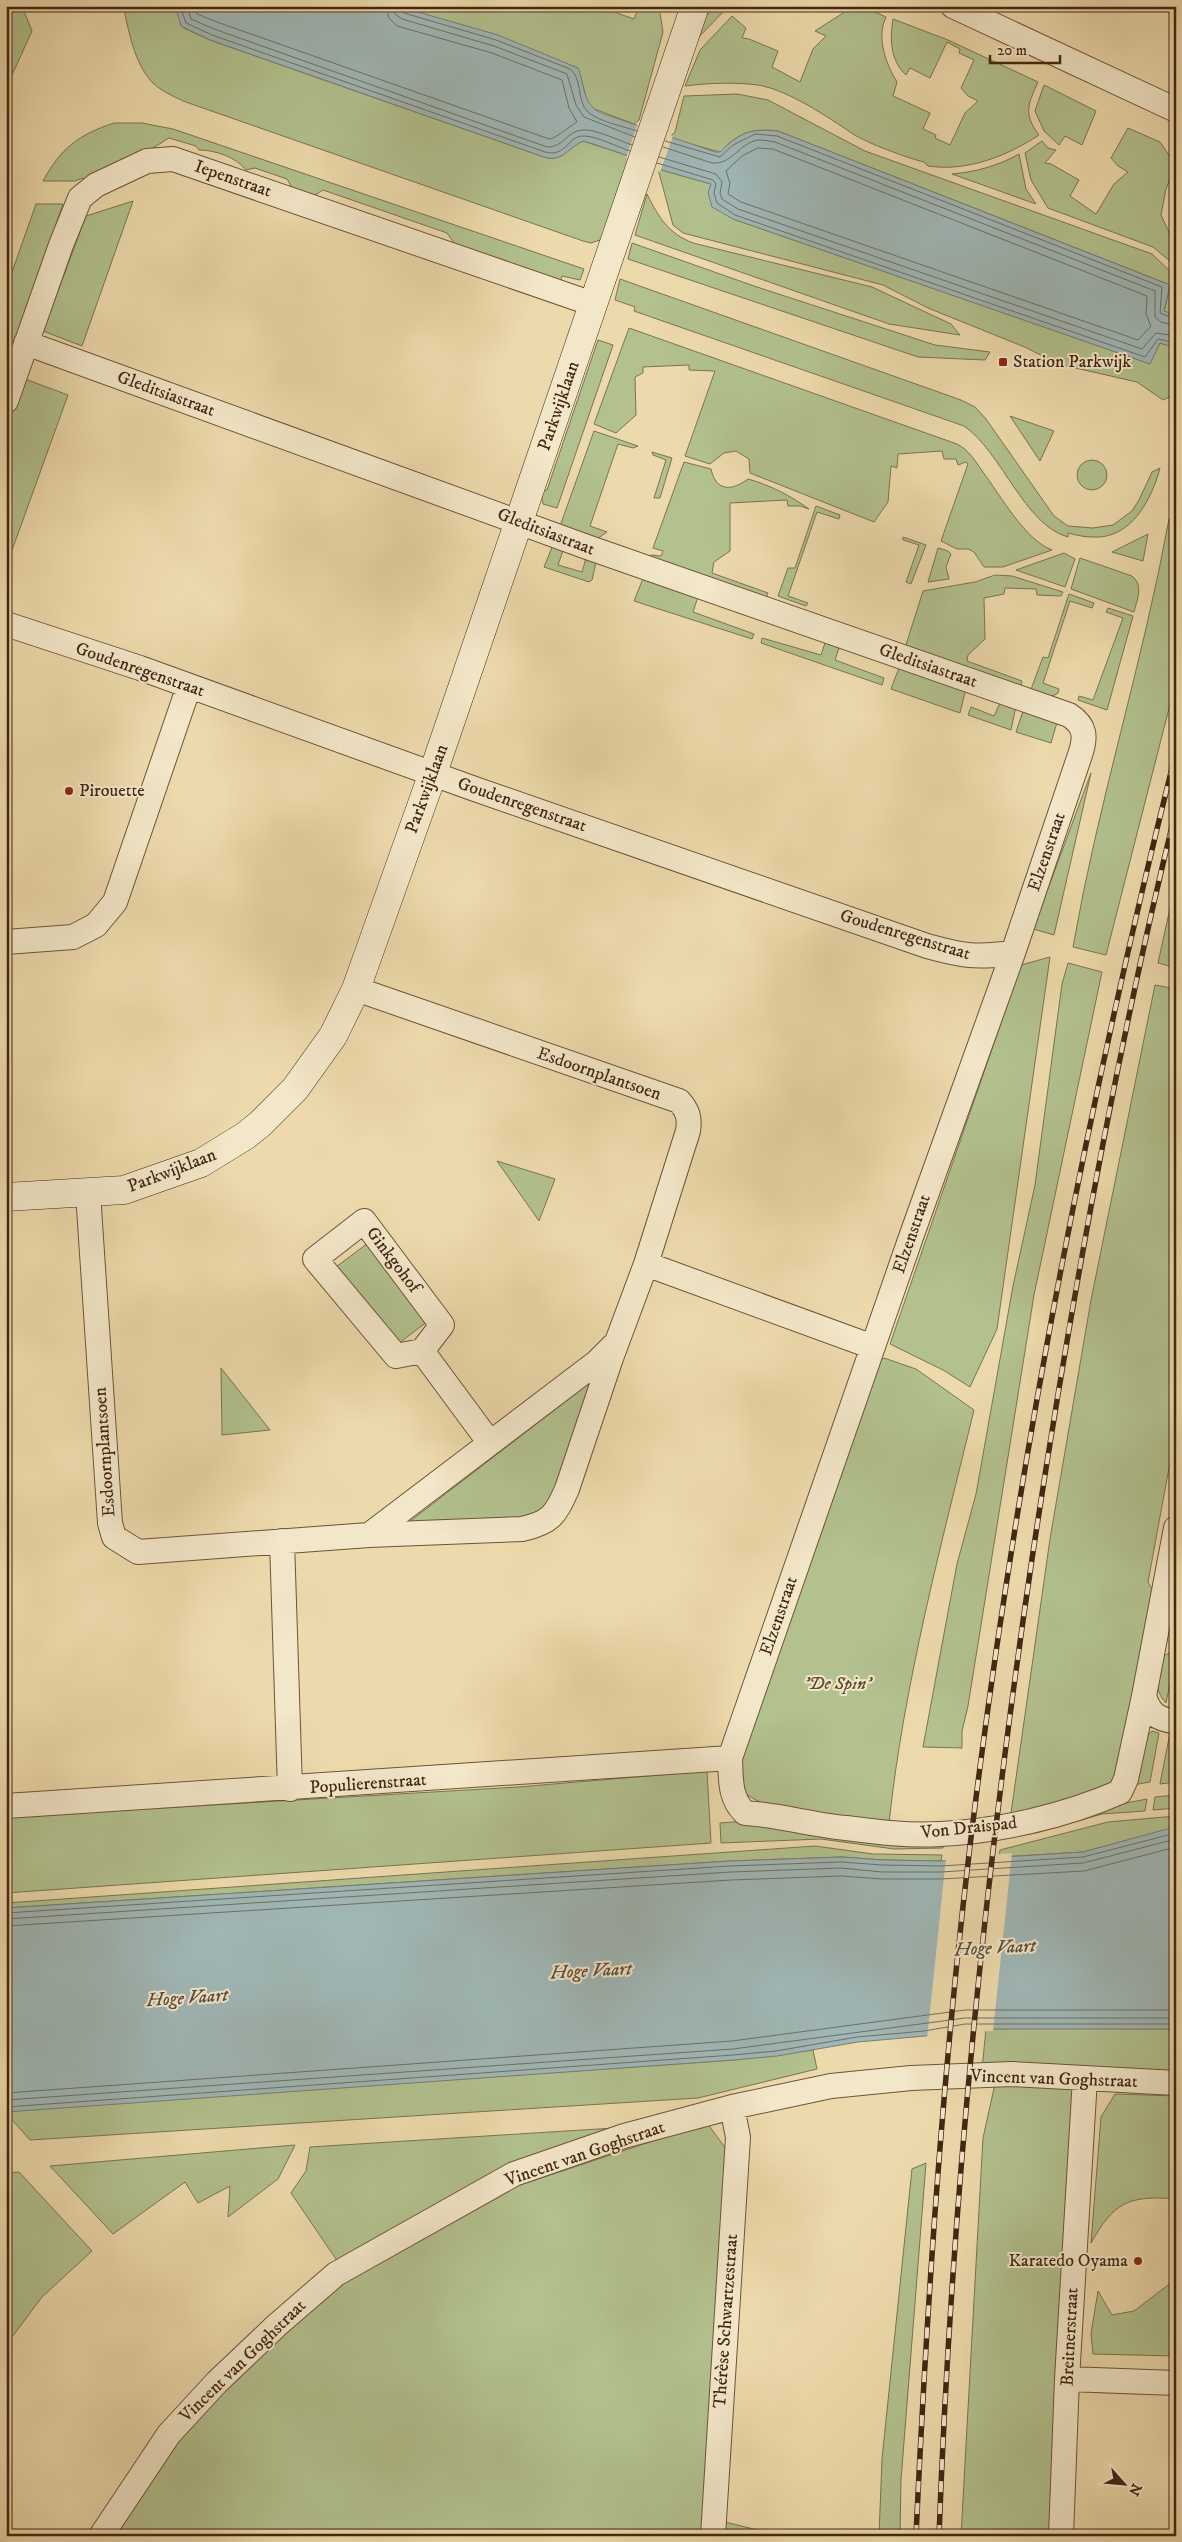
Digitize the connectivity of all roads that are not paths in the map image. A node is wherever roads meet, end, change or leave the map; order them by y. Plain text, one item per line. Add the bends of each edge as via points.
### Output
1 (696, 6) edge
2 (953, 6) edge
3 (1176, 110) edge
4 (593, 304) junction
5 (26, 343) junction
6 (6, 401) edge
7 (520, 522) junction
8 (6, 624) edge
9 (189, 686) junction
10 (1069, 715) joint
11 (433, 773) junction
12 (6, 942) edge
13 (1013, 953) junction
14 (356, 989) junction
15 (88, 1192) junction
16 (6, 1197) edge
17 (646, 1264) junction
18 (617, 1341) junction
19 (873, 1347) junction
20 (422, 1351) junction
21 (490, 1443) junction
22 (1176, 1528) edge
23 (369, 1535) junction
24 (282, 1541) junction
25 (1144, 1696) junction
26 (1174, 1721) edge
27 (730, 1758) junction
28 (290, 1789) junction
29 (6, 1806) edge
30 (1085, 2078) junction
31 (1176, 2083) edge
32 (732, 2107) junction
33 (1067, 2379) junction
34 (1176, 2383) edge
35 (101, 2536) edge
36 (713, 2536) edge
37 (1061, 2536) edge

1 - 4 street, Parkwijklaan
2 - 3 street
4 - 5 street, Iepenstraat via 173,158 147,161 96,185 80,198
4 - 7 street, Parkwijklaan
5 - 6 street, Iepenstraat
5 - 7 street, Gleditsiastraat
7 - 10 street, Gleditsiastraat
7 - 11 street, Parkwijklaan
8 - 9 street, Goudenregenstraat
9 - 11 street, Goudenregenstraat
9 - 12 street via 115,902 96,925 73,937
10 - 13 street, Elzenstraat via 1084,729 1085,741
11 - 13 street, Goudenregenstraat via 927,946 963,956
11 - 14 street, Parkwijklaan
13 - 19 street, Elzenstraat
14 - 15 street, Parkwijklaan via 333,1036 313,1067 295,1089 245,1136 201,1163 149,1183 124,1190
14 - 17 street, Esdoornplantsoen via 679,1101 687,1110 688,1132
15 - 16 street, Parkwijklaan
15 - 24 street, Esdoornplantsoen via 110,1524 114,1537 138,1552
17 - 18 street, Esdoornplantsoen
17 - 19 street
18 - 21 street, Esdoornplantsoen via 597,1362
18 - 23 street, Esdoornplantsoen via 567,1489 559,1508 549,1519 539,1525 522,1528
19 - 27 street, Elzenstraat
20 - 20 street, Ginkgohof via 442,1325 364,1221 314,1259 396,1356
20 - 21 street
21 - 23 street, Esdoornplantsoen
22 - 25 street
23 - 24 street, Esdoornplantsoen
24 - 28 street
25 - 26 street via 1148,1710
25 - 27 street, Von Draispad via 1126,1779 1120,1792 1011,1826 910,1834 843,1828 775,1815 745,1813 736,1804 733,1794
27 - 28 street, Populierenstraat
28 - 29 street, Populierenstraat
30 - 31 street, Vincent van Goghstraat
30 - 32 street, Vincent van Goghstraat via 1012,2074 903,2079 831,2086
30 - 33 street, Breitnerstraat
32 - 35 street, Vincent van Goghstraat via 624,2136 514,2174 336,2274 223,2376 169,2434
32 - 36 street, Thérèse Schwartzestraat via 738,2137
33 - 34 street
33 - 37 street, Breitnerstraat

